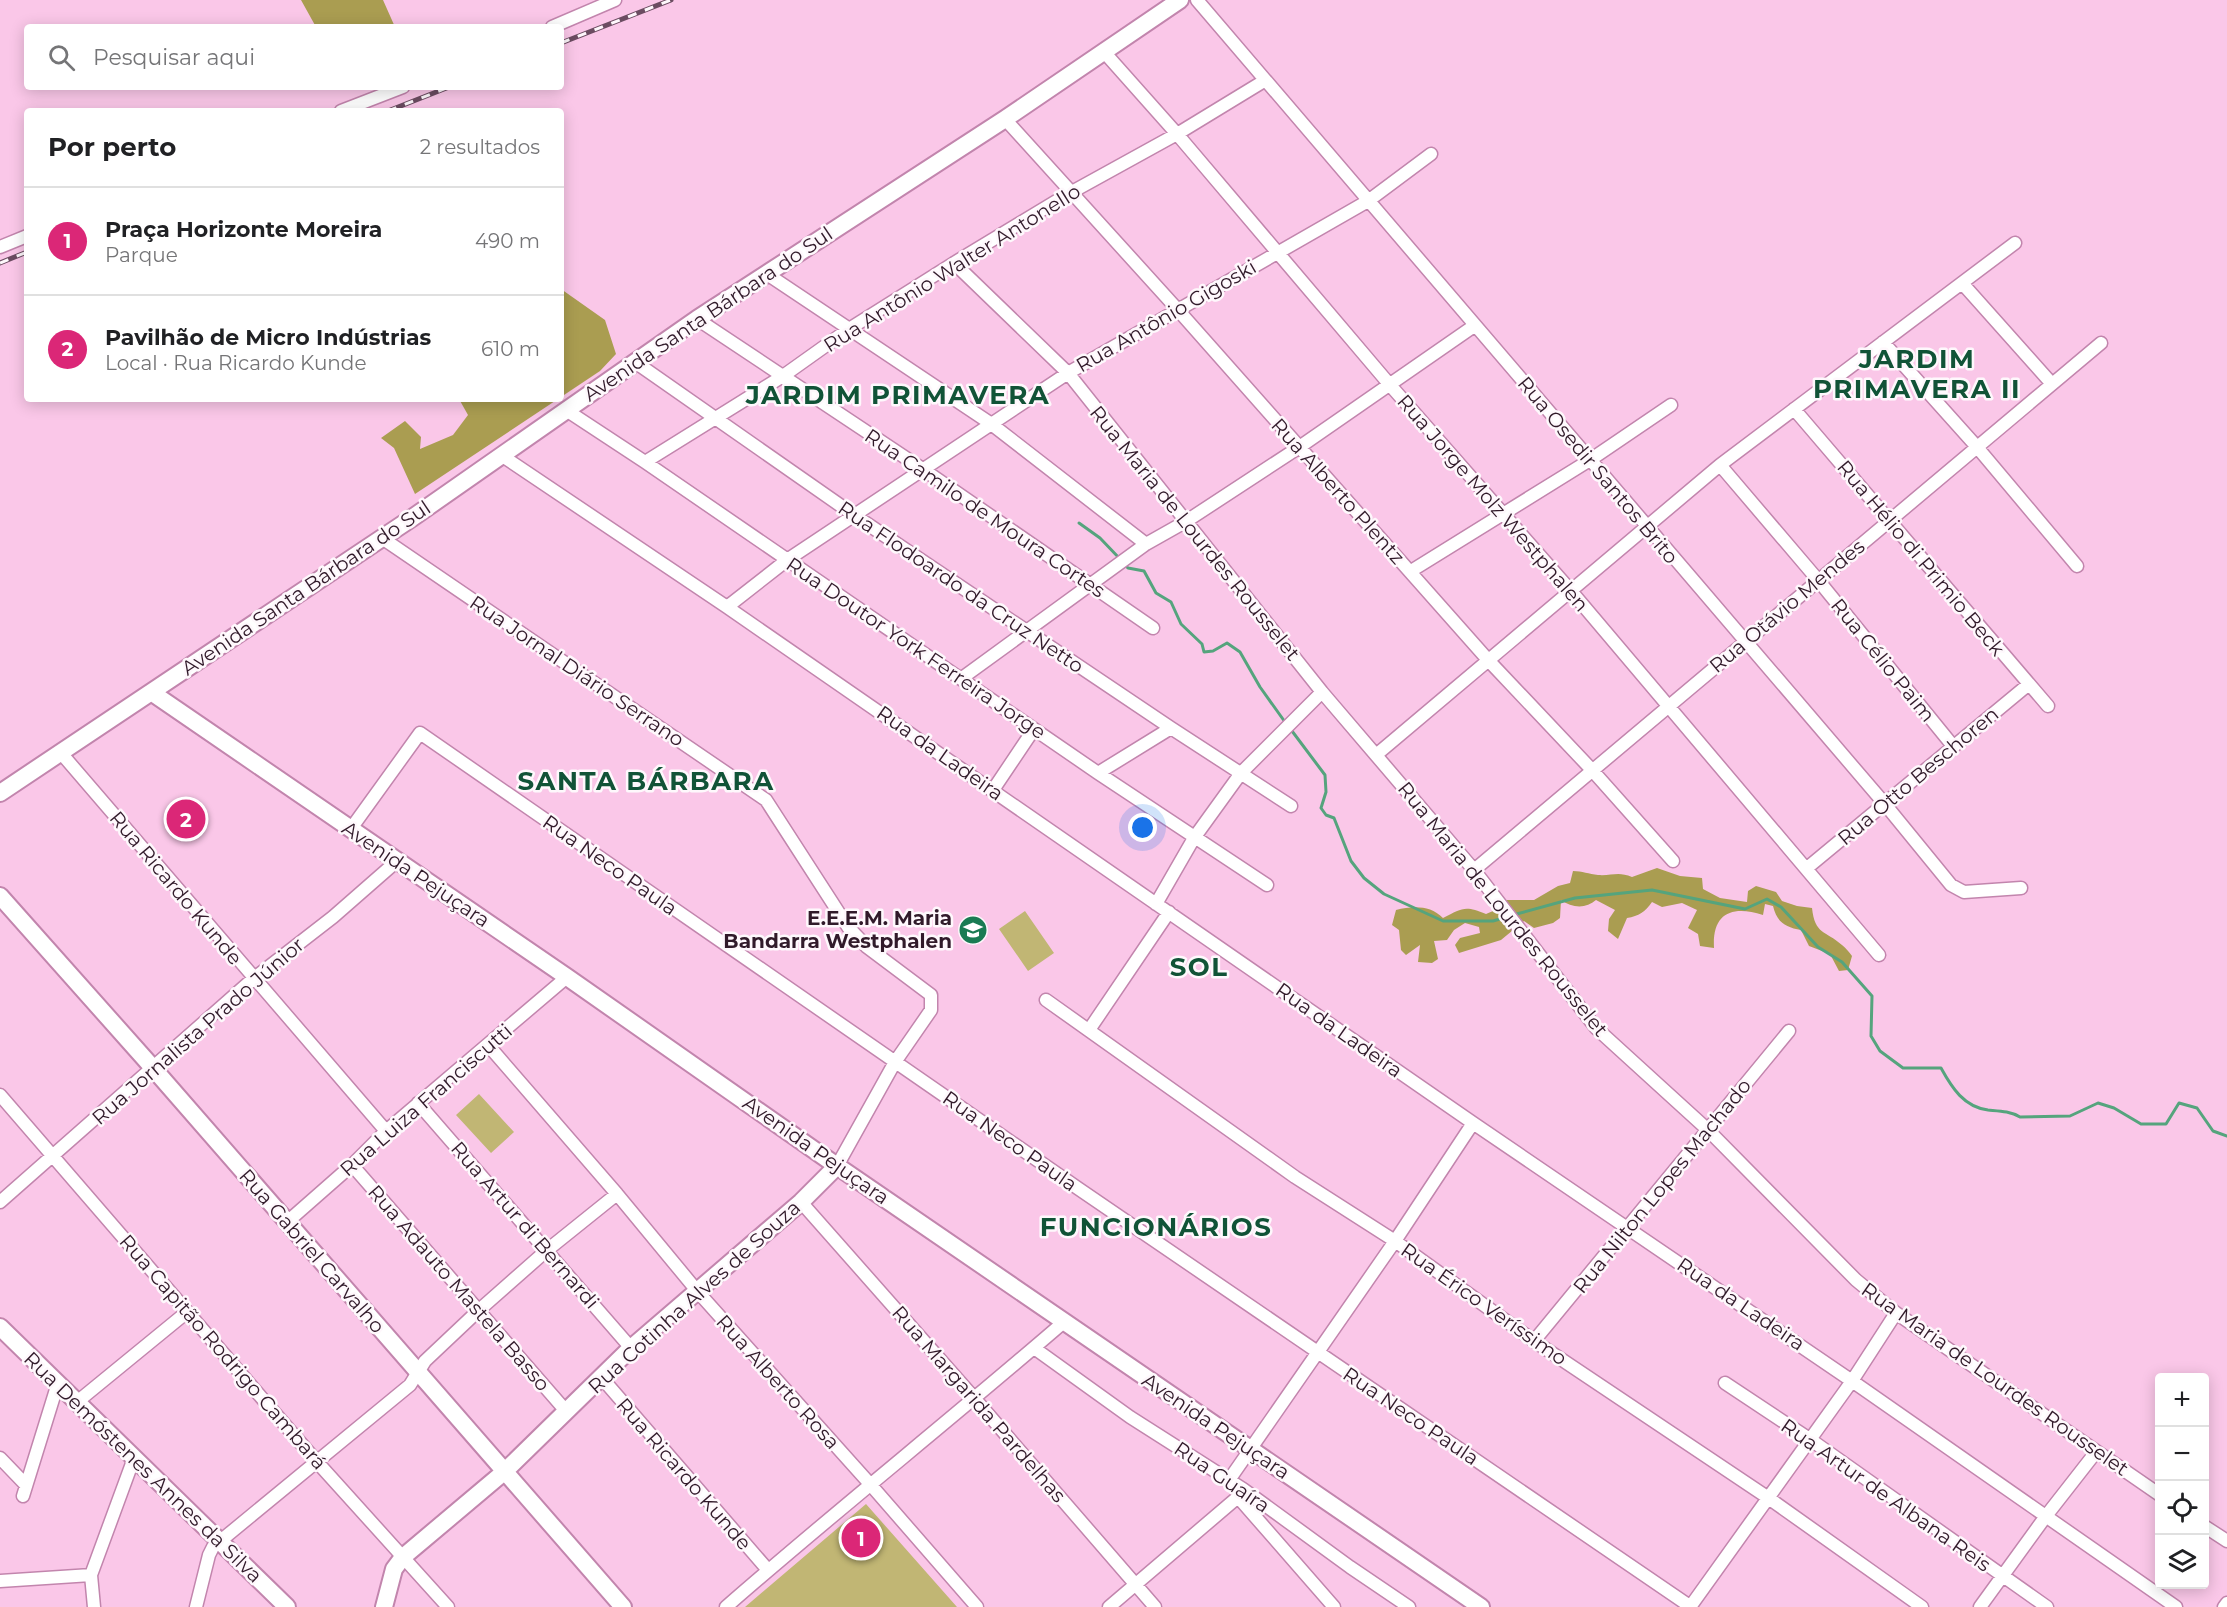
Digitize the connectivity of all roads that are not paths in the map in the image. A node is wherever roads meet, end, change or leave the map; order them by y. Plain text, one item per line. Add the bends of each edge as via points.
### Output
1 (615, 0) edge
2 (1180, 0) edge
3 (1197, 0) edge
4 (559, 24) edge
5 (1105, 53) junction
6 (1264, 81) junction
7 (395, 90) edge
8 (349, 108) edge
9 (1005, 119) junction
10 (1177, 135) junction
11 (1431, 154) dead end
12 (1070, 193) junction
13 (1368, 201) junction
14 (24, 237) edge
15 (2015, 243) dead end
16 (0, 247) edge
17 (1277, 252) junction
18 (954, 263) junction
19 (767, 274) junction
20 (1962, 283) junction
21 (1178, 309) junction
22 (697, 320) junction
23 (1474, 326) junction
24 (849, 329) junction
25 (1883, 342) junction
26 (2101, 343) dead end
27 (635, 362) junction
28 (1068, 373) junction
29 (783, 376) junction
30 (2052, 384) junction
31 (1390, 385) junction
32 (1671, 405) dead end
33 (1794, 409) junction
34 (566, 410) junction
35 (715, 420) junction
36 (990, 423) junction
37 (1977, 447) junction
38 (1298, 448) junction
39 (501, 455) junction
40 (1590, 460) junction
41 (645, 462) junction
42 (1720, 465) junction
43 (924, 470) junction
44 (1502, 514) junction
45 (854, 516) junction
46 (1890, 520) junction
47 (1185, 522) junction
48 (1646, 527) junction
49 (382, 538) junction
50 (1146, 544) junction
51 (788, 560) junction
52 (2077, 566) dead end
53 (1411, 571) junction
54 (1818, 580) junction
55 (1092, 585) junction
56 (1571, 591) junction
57 (727, 607) junction
58 (1153, 628) dead end
59 (1027, 630) junction
60 (1744, 642) junction
61 (1489, 661) junction
62 (962, 678) junction
63 (2029, 684) junction
64 (151, 692) junction
65 (1322, 692) junction
66 (1668, 706) junction
67 (2048, 706) dead end
68 (1171, 728) junction
69 (1034, 729) junction
70 (1953, 746) junction
71 (61, 753) junction
72 (1376, 755) junction
73 (1592, 770) junction
74 (1098, 773) junction
75 (1241, 773) junction
76 (993, 790) junction
77 (0, 793) edge
78 (1884, 803) junction
79 (1291, 806) dead end
80 (350, 830) junction
81 (1194, 838) junction
82 (397, 861) junction
83 (1673, 861) dead end
84 (1807, 868) junction
85 (1474, 870) junction
86 (1268, 885) dead end
87 (2021, 888) dead end
88 (0, 896) edge
89 (1156, 904) junction
90 (1169, 912) junction
91 (1879, 955) dead end
92 (567, 977) junction
93 (253, 979) junction
94 (931, 995) joint
95 (1046, 1000) dead end
96 (1089, 1030) junction
97 (1789, 1031) dead end
98 (488, 1046) junction
99 (895, 1062) junction
100 (153, 1068) junction
101 (0, 1095) edge
102 (418, 1103) junction
103 (1473, 1123) junction
104 (1708, 1130) junction
105 (386, 1131) junction
106 (54, 1156) junction
107 (352, 1165) junction
108 (837, 1166) junction
109 (617, 1194) junction
110 (0, 1202) edge
111 (801, 1202) junction
112 (286, 1222) junction
113 (1628, 1227) junction
114 (1395, 1241) junction
115 (546, 1251) junction
116 (698, 1292) junction
117 (478, 1311) junction
118 (187, 1312) junction
119 (1896, 1313) junction
120 (1065, 1322) junction
121 (0, 1327) edge
122 (1534, 1341) junction
123 (631, 1348) junction
124 (1034, 1348) junction
125 (1318, 1352) junction
126 (418, 1373) junction
127 (601, 1377) junction
128 (1852, 1381) junction
129 (58, 1383) junction
130 (1725, 1383) dead end
131 (975, 1399) junction
132 (77, 1402) junction
133 (566, 1411) junction
134 (1810, 1440) junction
135 (1251, 1449) junction
136 (2096, 1452) junction
137 (0, 1458) edge
138 (134, 1458) junction
139 (318, 1463) junction
140 (504, 1472) junction
141 (1229, 1480) junction
142 (870, 1484) junction
143 (2155, 1492) edge
144 (1241, 1493) junction
145 (1767, 1497) junction
146 (2046, 1516) junction
147 (2209, 1529) edge
148 (2227, 1541) edge
149 (220, 1543) junction
150 (403, 1557) junction
151 (768, 1570) junction
152 (91, 1575) junction
153 (2002, 1576) junction
154 (0, 1581) edge
155 (1136, 1585) junction
156 (2227, 1603) edge
157 (93, 1607) edge
158 (196, 1607) edge
159 (287, 1607) edge
160 (384, 1607) edge
161 (448, 1607) edge
162 (623, 1607) edge
163 (726, 1607) edge
164 (977, 1607) edge
165 (1109, 1607) edge
166 (1155, 1607) edge
167 (1334, 1607) edge
168 (1409, 1607) edge
169 (1482, 1607) edge
170 (1690, 1607) edge
171 (1922, 1607) edge
172 (1980, 1607) edge
173 (2047, 1607) edge
174 (2176, 1607) edge
175 (2224, 1607) edge

1 - 4 street
2 - 5 street, Avenida Santa Bárbara do Sul
3 - 6 street, Rua Osedir Santos Brito
5 - 9 street, Avenida Santa Bárbara do Sul
5 - 10 street, Rua Jorge Molz Westphalen
6 - 10 street, Rua Antônio Walter Antonello
6 - 13 street, Rua Osedir Santos Brito
7 - 8 street
9 - 12 street, Rua Alberto Plentz
9 - 19 street, Avenida Santa Bárbara do Sul
10 - 12 street, Rua Antônio Walter Antonello
10 - 17 street, Rua Jorge Molz Westphalen
11 - 13 street, Rua Antônio Gigoski
12 - 18 street, Rua Antônio Walter Antonello
12 - 21 street, Rua Alberto Plentz
13 - 17 street, Rua Antônio Gigoski
13 - 23 street, Rua Osedir Santos Brito
14 - 16 street
15 - 20 street
17 - 21 street, Rua Antônio Gigoski
17 - 31 street, Rua Jorge Molz Westphalen
18 - 24 street, Rua Antônio Walter Antonello
18 - 28 street, Rua Maria de Lourdes Rousselet
19 - 22 street, Avenida Santa Bárbara do Sul
19 - 24 street
20 - 25 street
20 - 30 street
21 - 28 street, Rua Antônio Gigoski
21 - 38 street, Rua Alberto Plentz
22 - 27 street, Avenida Santa Bárbara do Sul
22 - 29 street, Rua Camilo de Moura Cortes
23 - 31 street
23 - 40 street, Rua Osedir Santos Brito
24 - 29 street, Rua Antônio Walter Antonello
24 - 36 street
25 - 33 street
25 - 37 street
26 - 30 street, Rua Otávio Mendes
27 - 34 street, Avenida Santa Bárbara do Sul
27 - 35 street, Rua Flodoardo da Cruz Netto
28 - 36 street, Rua Antônio Gigoski
28 - 47 street, Rua Maria de Lourdes Rousselet
29 - 35 street, Rua Antônio Walter Antonello
29 - 43 street, Rua Camilo de Moura Cortes
30 - 37 street, Rua Otávio Mendes
31 - 38 street
31 - 44 street, Rua Jorge Molz Westphalen
32 - 40 street
33 - 42 street
33 - 46 street, Rua Hélio di Primio Beck
34 - 39 street, Avenida Santa Bárbara do Sul
34 - 41 street, Rua Doutor York Ferreira Jorge
35 - 41 street, Rua Antônio Walter Antonello
35 - 45 street, Rua Flodoardo da Cruz Netto
36 - 43 street, Rua Antônio Gigoski
36 - 50 street
37 - 46 street, Rua Otávio Mendes
37 - 52 street
38 - 47 street
38 - 53 street, Rua Alberto Plentz
39 - 49 street, Avenida Santa Bárbara do Sul
39 - 57 street, Rua da Ladeira
40 - 44 street
40 - 48 street, Rua Osedir Santos Brito
41 - 51 street, Rua Doutor York Ferreira Jorge
42 - 48 street
42 - 54 street, Rua Célio Paim
43 - 45 street, Rua Antônio Gigoski
43 - 55 street, Rua Camilo de Moura Cortes
44 - 53 street
44 - 56 street, Rua Jorge Molz Westphalen
45 - 51 street, Rua Antônio Gigoski
45 - 59 street, Rua Flodoardo da Cruz Netto
46 - 54 street, Rua Otávio Mendes
46 - 63 street, Rua Hélio di Primio Beck
47 - 50 street
47 - 65 street, Rua Maria de Lourdes Rousselet
48 - 56 street
48 - 60 street, Rua Osedir Santos Brito
49 - 64 street, Avenida Santa Bárbara do Sul
49 - 94 street, Rua Jornal Diário Serrano via 766,800 848,927
50 - 55 street
51 - 57 street, Rua Antônio Gigoski
51 - 62 street, Rua Doutor York Ferreira Jorge
53 - 61 street, Rua Alberto Plentz
54 - 60 street, Rua Otávio Mendes
54 - 70 street, Rua Célio Paim
55 - 58 street, Rua Camilo de Moura Cortes
55 - 59 street
56 - 61 street
56 - 66 street, Rua Jorge Molz Westphalen
57 - 76 street, Rua da Ladeira
59 - 62 street
59 - 68 street, Rua Flodoardo da Cruz Netto
60 - 66 street, Rua Otávio Mendes
60 - 78 street, Rua Osedir Santos Brito
61 - 72 street
61 - 73 street, Rua Alberto Plentz
62 - 69 street, Rua Doutor York Ferreira Jorge
63 - 67 street, Rua Hélio di Primio Beck
63 - 70 street, Rua Otto Beschoren
64 - 71 street, Avenida Santa Bárbara do Sul
64 - 80 street, Avenida Pejuçara
65 - 72 street, Rua Maria de Lourdes Rousselet
65 - 75 street
66 - 73 street, Rua Otávio Mendes
66 - 84 street, Rua Jorge Molz Westphalen
68 - 74 street
68 - 75 street, Rua Flodoardo da Cruz Netto
69 - 74 street, Rua Doutor York Ferreira Jorge
69 - 76 street
70 - 78 street, Rua Otto Beschoren
71 - 77 street, Avenida Santa Bárbara do Sul
71 - 93 street, Rua Ricardo Kunde
72 - 85 street, Rua Maria de Lourdes Rousselet
73 - 83 street, Rua Alberto Plentz
73 - 85 street, Rua Otávio Mendes
74 - 81 street, Rua Doutor York Ferreira Jorge
75 - 79 street, Rua Flodoardo da Cruz Netto
75 - 81 street
76 - 89 street, Rua da Ladeira
78 - 84 street, Rua Otto Beschoren
78 - 87 street, Rua Osedir Santos Brito via 1951,885 1964,892
80 - 82 street, Avenida Pejuçara
80 - 99 street, Rua Neco Paula via 420,734
81 - 86 street, Rua Doutor York Ferreira Jorge
81 - 89 street
82 - 92 street, Avenida Pejuçara
82 - 93 street, Rua Jornalista Prado Júnior
84 - 91 street, Rua Jorge Molz Westphalen
85 - 104 street, Rua Maria de Lourdes Rousselet via 1596,1028
88 - 100 street, Rua Gabriel Carvalho
89 - 90 street, Rua da Ladeira
90 - 96 street
90 - 103 street, Rua da Ladeira
92 - 98 street, Rua Luiza Franciscutti
92 - 108 street, Avenida Pejuçara
93 - 100 street, Rua Jornalista Prado Júnior
93 - 105 street, Rua Ricardo Kunde
94 - 99 street, Rua Cotinha Alves de Souza via 931,1010
95 - 96 street, Rua Érico Veríssimo
96 - 114 street, Rua Érico Veríssimo via 1295,1177
97 - 104 street, Rua Nilton Lopes Machado
98 - 102 street, Rua Luiza Franciscutti
98 - 109 street, Rua Alberto Rosa
99 - 108 street, Rua Cotinha Alves de Souza
99 - 125 street, Rua Neco Paula
100 - 106 street, Rua Jornalista Prado Júnior
100 - 112 street, Rua Gabriel Carvalho
101 - 106 street, Rua Capitão Rodrigo Cambará
102 - 105 street, Rua Luiza Franciscutti
102 - 115 street, Rua Artur di Bernardi
103 - 113 street, Rua da Ladeira
103 - 114 street
104 - 113 street, Rua Nilton Lopes Machado
104 - 119 street, Rua Maria de Lourdes Rousselet via 1856,1280
105 - 107 street, Rua Luiza Franciscutti
106 - 110 street, Rua Jornalista Prado Júnior
106 - 118 street, Rua Capitão Rodrigo Cambará
107 - 112 street, Rua Luiza Franciscutti
107 - 117 street, Rua Adauto Mastela Basso
108 - 111 street, Rua Cotinha Alves de Souza
108 - 120 street, Avenida Pejuçara
109 - 115 street
109 - 116 street, Rua Alberto Rosa
111 - 116 street, Rua Cotinha Alves de Souza
111 - 131 street, Rua Margarida Pardelhas
112 - 126 street, Rua Gabriel Carvalho
113 - 122 street, Rua Nilton Lopes Machado
113 - 128 street, Rua da Ladeira
114 - 122 street, Rua Érico Veríssimo
114 - 125 street
115 - 117 street
115 - 123 street, Rua Artur di Bernardi
116 - 123 street, Rua Cotinha Alves de Souza
116 - 142 street, Rua Alberto Rosa
117 - 126 street via 425,1361
117 - 133 street, Rua Adauto Mastela Basso
118 - 132 street
118 - 139 street, Rua Capitão Rodrigo Cambará
119 - 128 street
119 - 136 street, Rua Maria de Lourdes Rousselet
120 - 124 street
120 - 135 street, Avenida Pejuçara
121 - 129 street, Rua Demóstenes Annes da Silva
122 - 145 street, Rua Érico Veríssimo
123 - 127 street, Rua Cotinha Alves de Souza
124 - 131 street
124 - 141 street, Rua Guaíra via 1130,1417
125 - 135 street
125 - 170 street, Rua Neco Paula
126 - 139 street via 410,1385
126 - 140 street, Rua Gabriel Carvalho
127 - 133 street, Rua Cotinha Alves de Souza
127 - 151 street, Rua Ricardo Kunde
128 - 134 street
128 - 146 street, Rua da Ladeira
129 - 132 street, Rua Demóstenes Annes da Silva
129 - 137 street via 25,1491
130 - 134 street, Rua Artur de Albana Reis
131 - 142 street
131 - 155 street, Rua Margarida Pardelhas
132 - 138 street, Rua Demóstenes Annes da Silva
133 - 140 street, Rua Cotinha Alves de Souza
134 - 145 street
134 - 153 street, Rua Artur de Albana Reis
135 - 141 street
135 - 169 street, Avenida Pejuçara
136 - 143 street, Rua Maria de Lourdes Rousselet
136 - 146 street
138 - 149 street, Rua Demóstenes Annes da Silva
138 - 152 street
139 - 149 street
139 - 150 street, Rua Capitão Rodrigo Cambará
140 - 150 street, Rua Cotinha Alves de Souza
140 - 162 street, Rua Gabriel Carvalho
141 - 144 street, Rua Guaíra
142 - 151 street
142 - 164 street, Rua Alberto Rosa
144 - 155 street
144 - 167 street
144 - 168 street, Rua Guaíra
145 - 170 street
145 - 171 street, Rua Érico Veríssimo
146 - 153 street
146 - 174 street, Rua da Ladeira
147 - 148 street
149 - 158 street via 209,1555
149 - 159 street, Rua Demóstenes Annes da Silva
150 - 160 street via 394,1569
150 - 161 street, Rua Capitão Rodrigo Cambará
151 - 163 street
152 - 154 street
152 - 157 street
153 - 172 street
153 - 173 street, Rua Artur de Albana Reis
155 - 165 street
155 - 166 street, Rua Margarida Pardelhas
156 - 175 street

